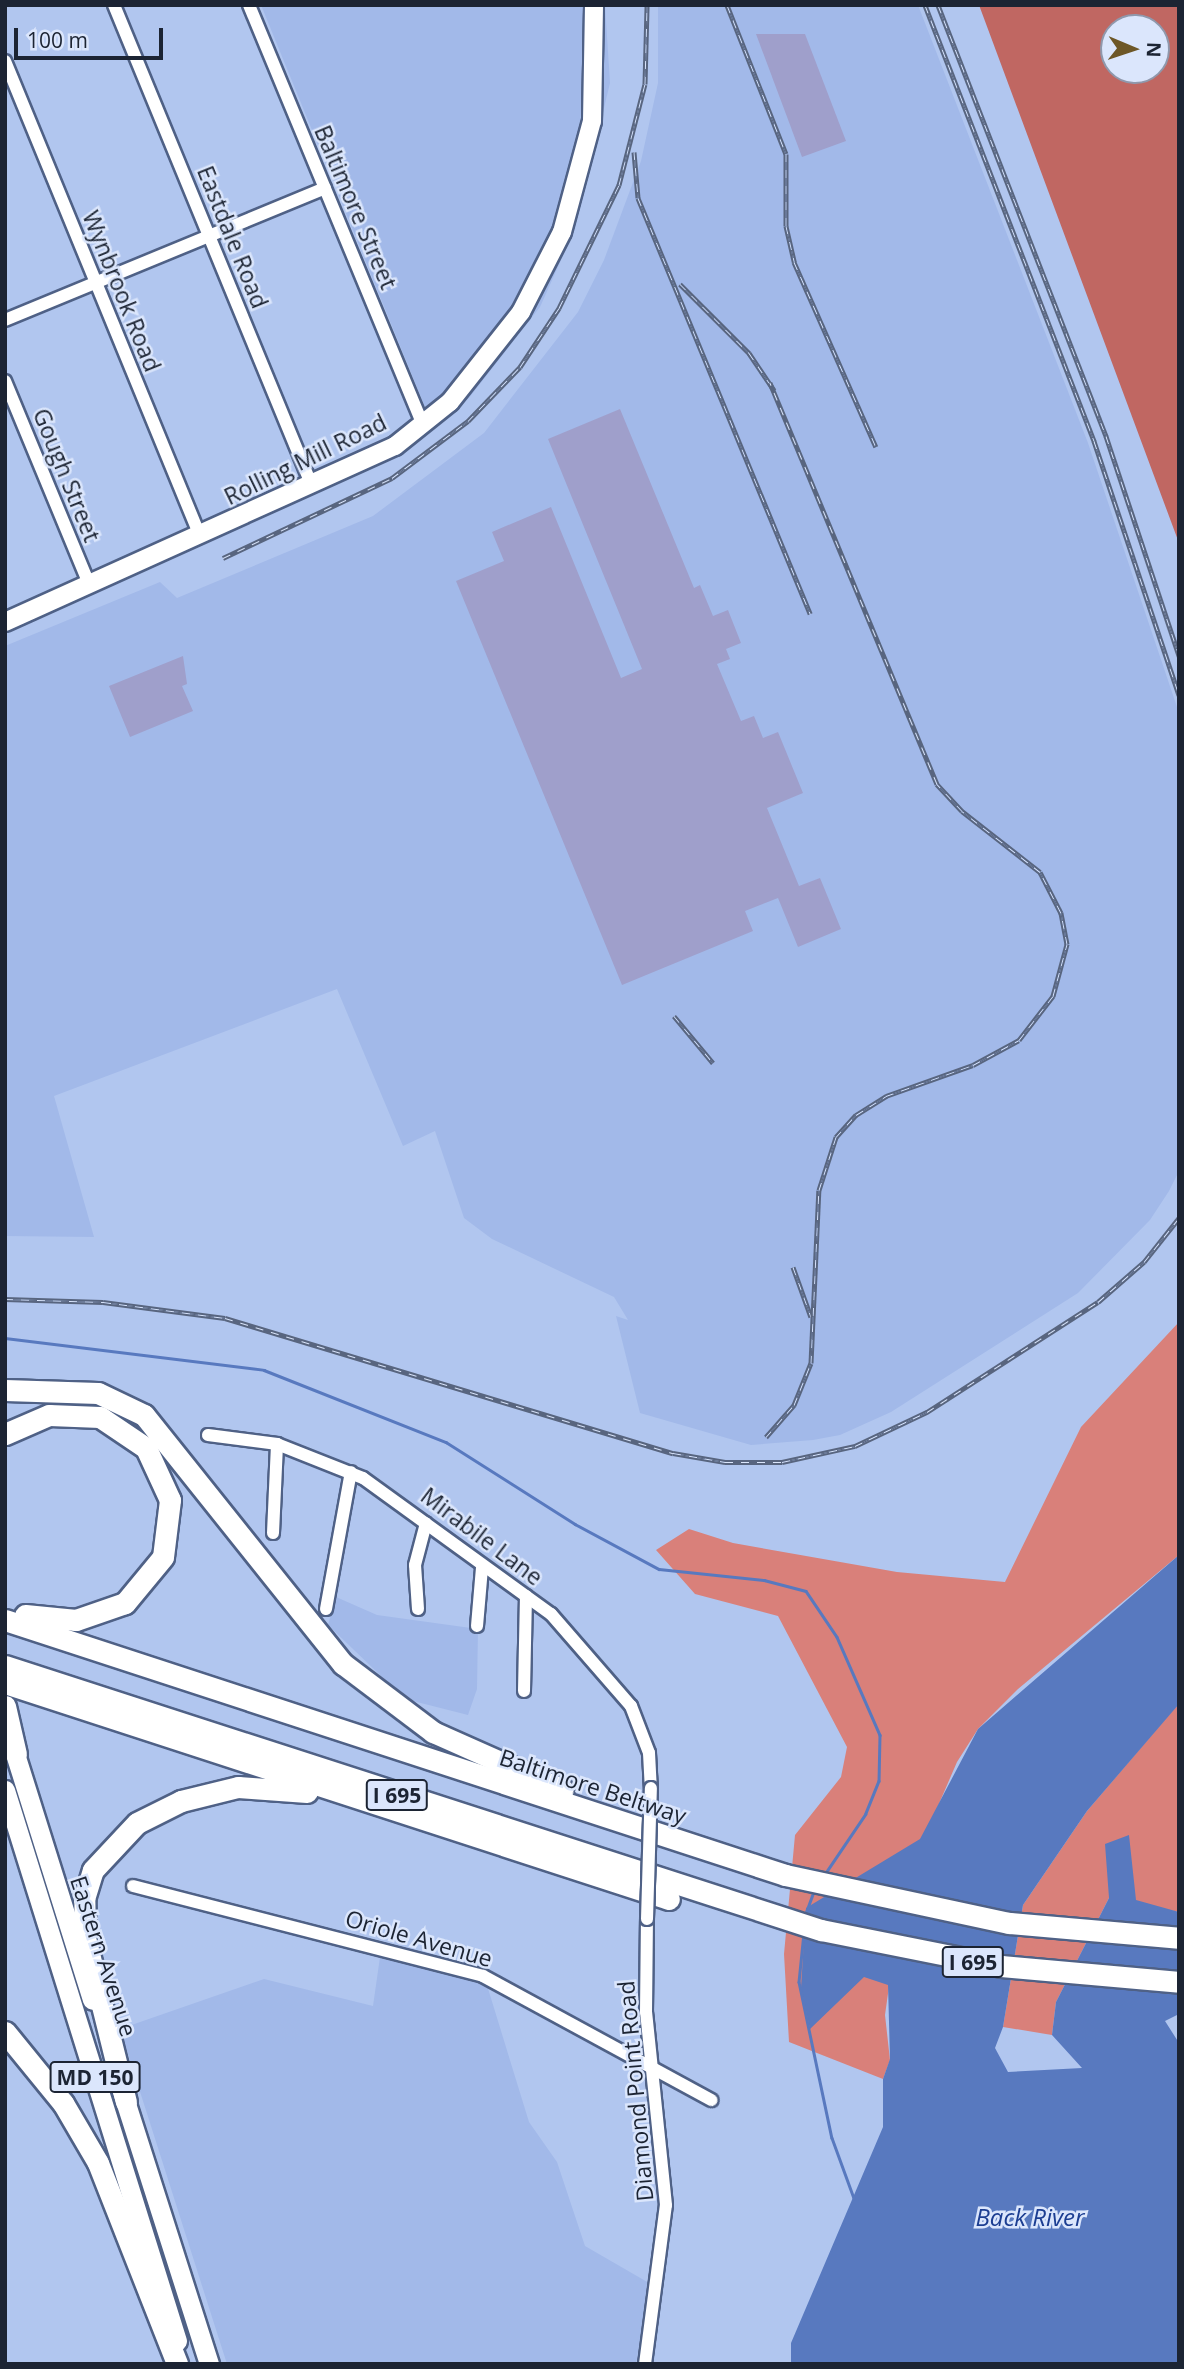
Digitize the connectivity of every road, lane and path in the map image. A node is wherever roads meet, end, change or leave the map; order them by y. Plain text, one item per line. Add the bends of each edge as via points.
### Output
1 (114, 5) edge
2 (249, 5) edge
3 (594, 5) edge
4 (5, 61) edge
5 (325, 188) junction
6 (210, 235) junction
7 (96, 282) junction
8 (5, 320) edge
9 (5, 381) edge
10 (423, 425) junction
11 (312, 486) junction
12 (200, 536) junction
13 (90, 586) junction
14 (5, 622) edge
15 (5, 1390) edge
16 (5, 1434) edge
17 (208, 1434) dead end
18 (277, 1444) junction
19 (351, 1472) junction
20 (426, 1523) junction
21 (273, 1533) dead end
22 (482, 1568) junction
23 (526, 1596) junction
24 (326, 1609) dead end
25 (418, 1609) dead end
26 (5, 1610) edge
27 (5, 1620) edge
28 (477, 1626) dead end
29 (15, 1678) edge
30 (524, 1691) dead end
31 (5, 1706) edge
32 (5, 1722) edge
33 (16, 1754) junction
34 (651, 1771) joint
35 (5, 1790) edge
36 (445, 1828) junction
37 (693, 1846) junction
38 (133, 1886) dead end
39 (771, 1921) junction
40 (1179, 1938) edge
41 (1179, 1982) edge
42 (5, 2032) edge
43 (653, 2069) junction
44 (100, 2094) junction
45 (710, 2100) dead end
46 (126, 2102) junction
47 (208, 2359) edge
48 (177, 2364) edge
49 (184, 2364) edge
50 (645, 2364) edge

1 - 6 street, Eastdale Road
2 - 5 street, Baltimore Street
3 - 10 street, Rolling Mill Road via 592,121 562,232 537,286 497,349
4 - 7 street, Wynbrook Road
5 - 6 street
5 - 10 street, Baltimore Street
6 - 7 street
6 - 11 street, Eastdale Road
7 - 8 street
7 - 12 street, Wynbrook Road
9 - 13 street, Gough Street
10 - 11 street, Rolling Mill Road via 394,446
11 - 12 street, Rolling Mill Road
12 - 13 street, Rolling Mill Road
13 - 14 street, Rolling Mill Road
15 - 37 highway via 98,1394 144,1415 177,1449 306,1623 384,1699 469,1750
16 - 26 highway via 32,1419 58,1414 84,1414 115,1424 146,1448 158,1466 171,1519 154,1574 125,1603 76,1620
17 - 18 street, Mirabile Lane
18 - 19 street, Mirabile Lane
18 - 21 street
19 - 20 street, Mirabile Lane via 396,1497
19 - 24 street
20 - 22 street, Mirabile Lane
20 - 25 street via 416,1553
22 - 23 street, Mirabile Lane
22 - 28 street
23 - 30 street
23 - 34 street, Mirabile Lane via 551,1614 623,1694 639,1721
27 - 37 highway, Baltimore Beltway / I 695
29 - 36 highway
29 - 39 highway, I 695
31 - 33 highway
32 - 33 main road, Eastern Avenue / MD 150
33 - 46 main road, Eastern Avenue / MD 150
34 - 43 street, Diamond Point Road, bridge via 646,2012
35 - 44 main road, Eastern Avenue / MD 150
36 - 39 highway
36 - 46 highway via 294,1789 238,1787 181,1801 118,1839 90,1877 83,1918
37 - 40 highway, Baltimore Beltway / I 695 via 785,1874 996,1921
38 - 43 street, Oriole Avenue via 475,1973
39 - 41 highway, I 695 via 944,1957 1055,1973
42 - 48 highway via 63,2103 99,2163
43 - 45 street, Oriole Avenue
43 - 50 street, Diamond Point Road via 666,2205
44 - 47 main road via 119,2126 192,2346
44 - 49 main road, Eastern Avenue / MD 150
46 - 47 main road, Eastern Avenue / MD 150

